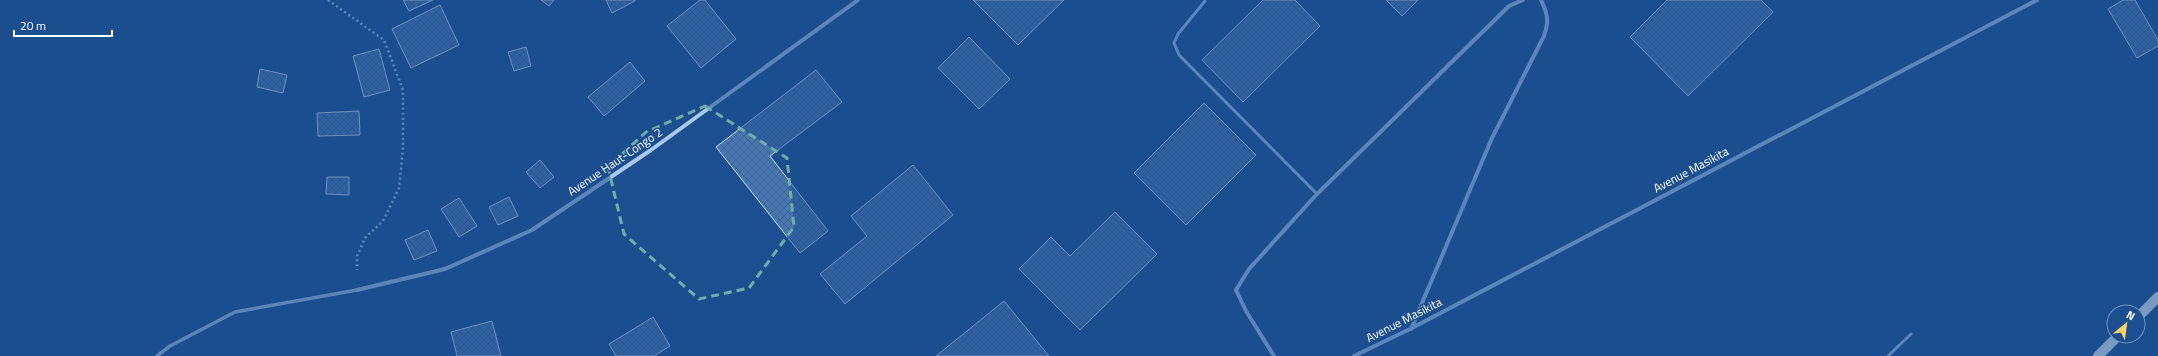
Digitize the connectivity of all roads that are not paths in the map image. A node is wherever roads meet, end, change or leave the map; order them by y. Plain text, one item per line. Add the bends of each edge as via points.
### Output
1 (858, 0) edge
2 (1523, 0) edge
3 (1541, 0) edge
4 (2037, 0) edge
5 (1205, 1) dead end
6 (1317, 194) junction
7 (357, 290) joint
8 (2158, 297) edge
9 (2146, 308) edge
10 (1410, 329) junction
11 (1911, 334) dead end
12 (2110, 344) edge
13 (157, 356) edge
14 (1274, 356) edge
15 (1354, 356) edge
16 (1888, 356) edge
17 (2098, 356) edge

1 - 7 street, Avenue Haut-Congo 2 via 651,150 532,230 445,269
2 - 6 street via 1509,6
3 - 10 street via 1548,24 1544,36 1492,138
4 - 10 street, Avenue Masikita
5 - 6 lane via 1178,34 1174,43 1179,55
6 - 14 street via 1249,269 1236,290
7 - 13 street via 235,312 170,346
8 - 9 main road
10 - 15 street, Avenue Masikita
11 - 16 lane
12 - 17 main road

